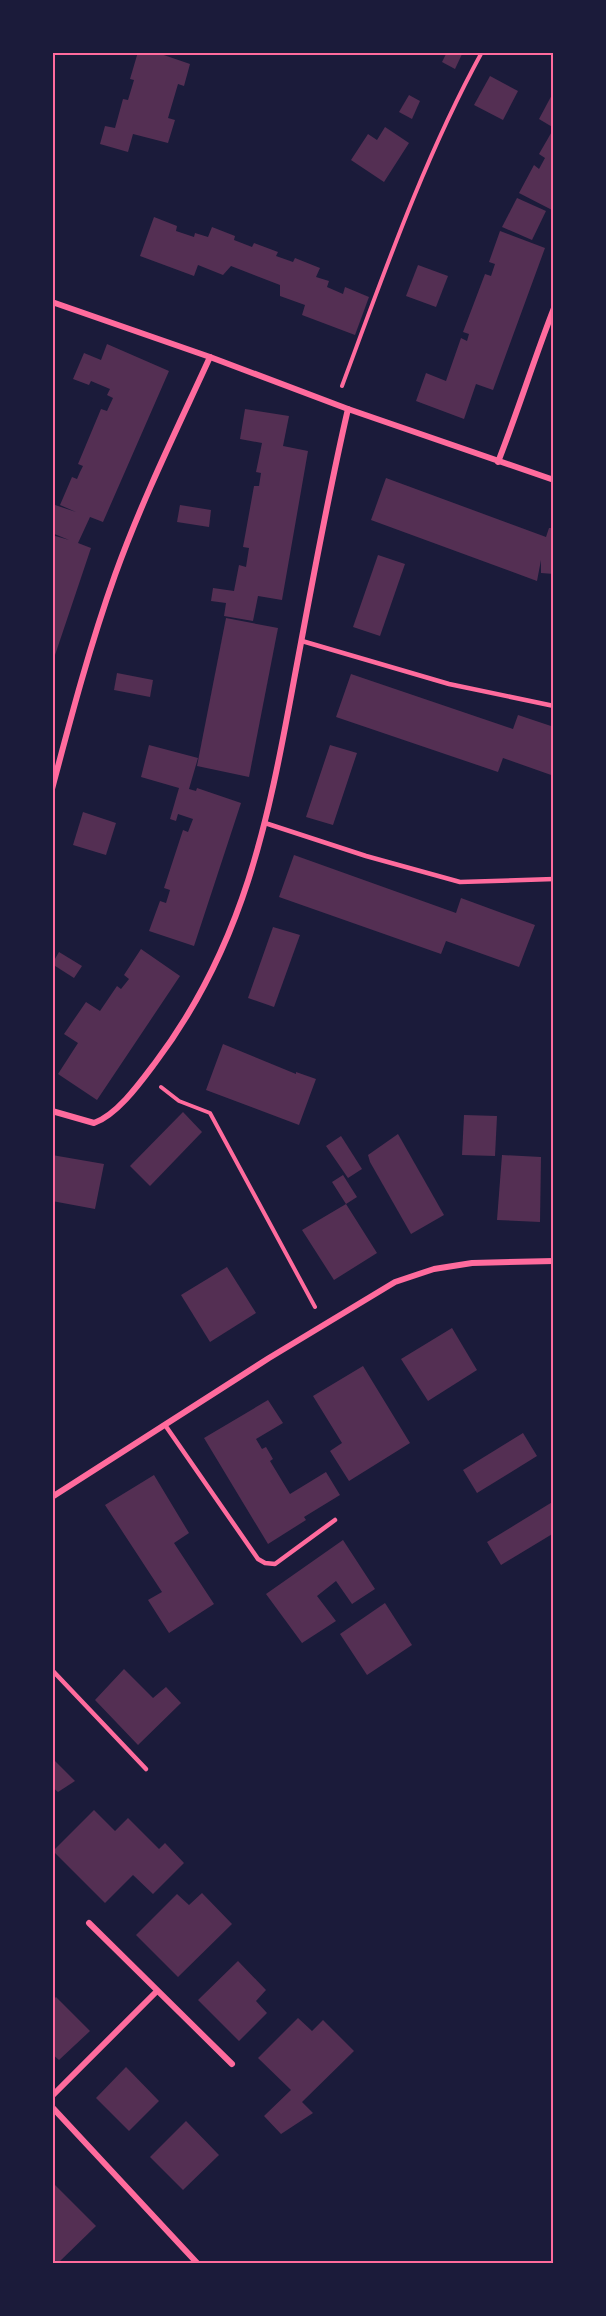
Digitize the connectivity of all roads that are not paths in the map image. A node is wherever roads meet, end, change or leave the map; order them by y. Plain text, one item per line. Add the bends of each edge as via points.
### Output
1 (52, 302) edge
2 (554, 308) edge
3 (210, 357) junction
4 (348, 410) junction
5 (498, 462) junction
6 (554, 480) edge
7 (302, 641) junction
8 (554, 706) edge
9 (52, 789) edge
10 (265, 823) junction
11 (554, 879) edge
12 (52, 1111) edge
13 (554, 1261) edge
14 (165, 1425) junction
15 (52, 1497) edge
16 (335, 1520) dead end
17 (52, 1670) edge
18 (146, 1769) dead end
19 (89, 1923) dead end
20 (157, 1991) junction
21 (232, 2064) dead end
22 (52, 2096) edge
23 (52, 2107) edge
24 (198, 2264) edge

1 - 3 street
2 - 5 street
3 - 4 street
3 - 9 street via 115,574
4 - 5 street
4 - 7 street via 330,485
5 - 6 street
7 - 8 lane via 449,684
7 - 10 street
10 - 11 lane via 460,882
10 - 12 street via 249,881 223,949 181,1028 146,1075 103,1120 87,1122
13 - 14 street via 472,1263 434,1269 395,1282
14 - 15 street
14 - 16 lane via 258,1559 265,1563 275,1563
17 - 18 lane
19 - 20 street
20 - 21 street
20 - 22 street
23 - 24 street

